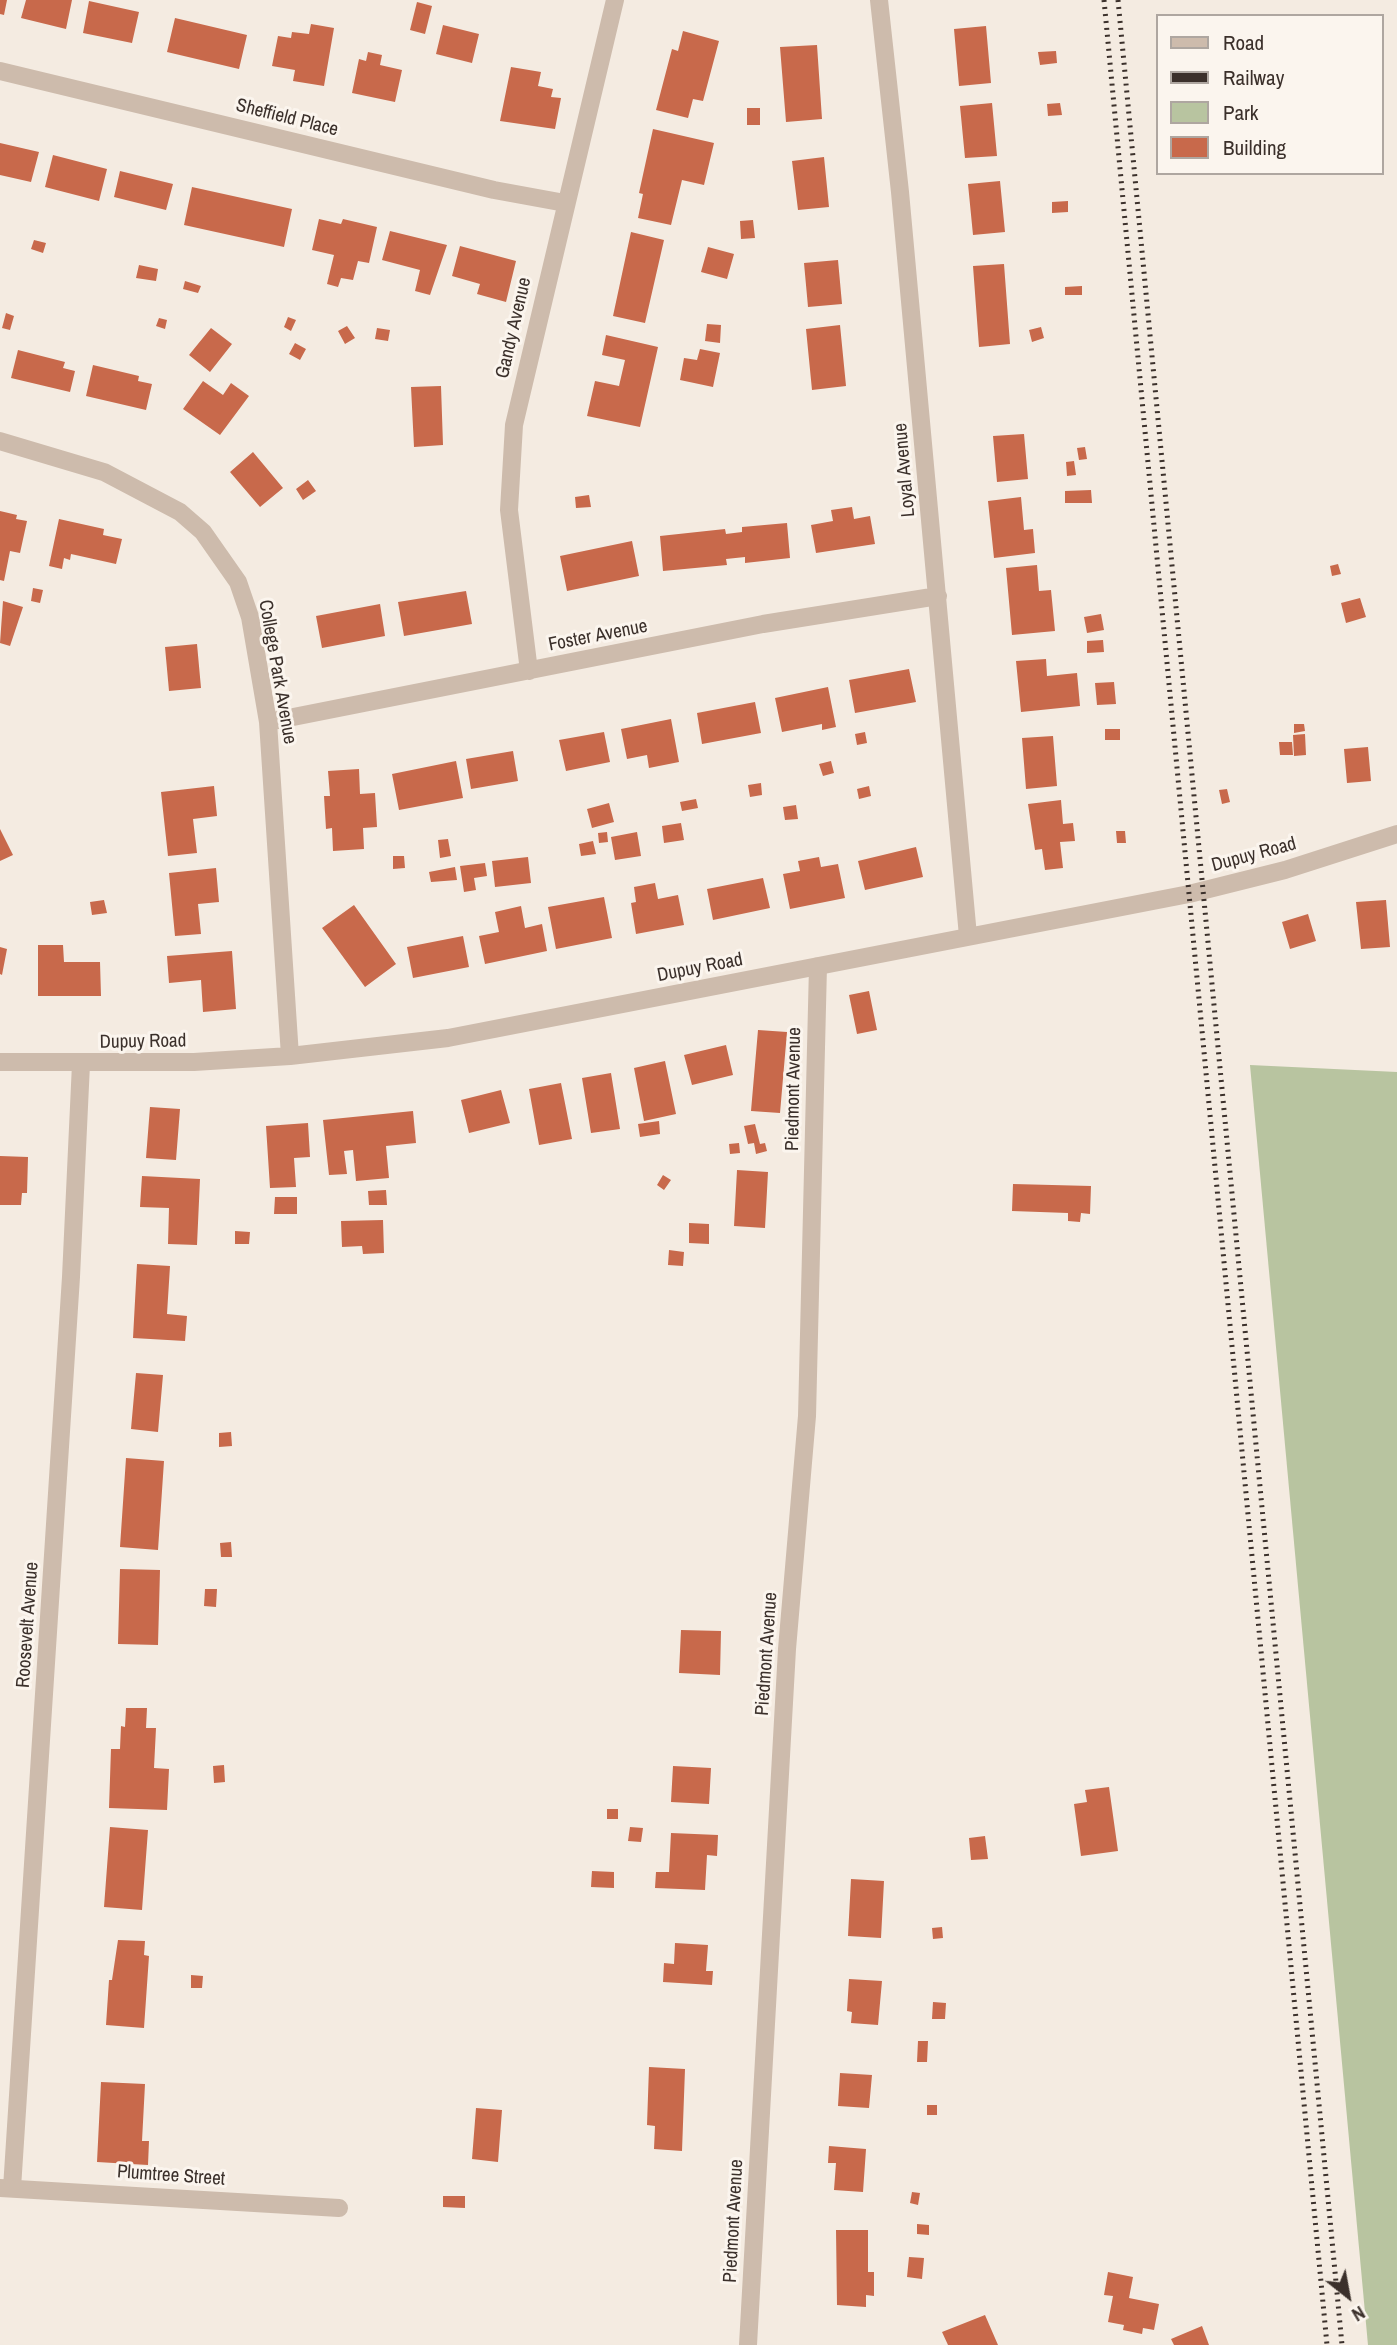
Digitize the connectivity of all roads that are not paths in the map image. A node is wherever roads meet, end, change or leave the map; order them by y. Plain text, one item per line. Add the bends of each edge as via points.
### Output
1 (615, 0) edge
2 (879, 0) edge
3 (0, 71) edge
4 (565, 203) junction
5 (0, 441) edge
6 (938, 596) junction
7 (529, 671) junction
8 (268, 722) junction
9 (1397, 834) edge
10 (968, 936) junction
11 (818, 966) junction
12 (290, 1056) junction
13 (0, 1062) edge
14 (80, 1064) junction
15 (6, 2188) edge
16 (339, 2208) dead end
17 (748, 2345) edge

1 - 4 street, Gandy Avenue
2 - 6 street, Loyal Avenue
3 - 4 street, Sheffield Place
4 - 7 street, Gandy Avenue via 514,425 509,472 511,534
5 - 8 street, College Park Avenue via 104,472 169,505 203,532 224,558 246,605
6 - 7 street, Foster Avenue via 763,624
6 - 10 street, Loyal Avenue
7 - 8 street, Foster Avenue
8 - 12 street, College Park Avenue
9 - 10 street, Dupuy Road via 1285,870 1189,894
10 - 11 street, Dupuy Road
11 - 12 street, Dupuy Road via 448,1038
11 - 17 street, Piedmont Avenue via 807,1416 787,1649
12 - 14 street, Dupuy Road
13 - 14 street, Dupuy Road
14 - 15 street, Roosevelt Avenue via 71,1277
15 - 16 street, Plumtree Street

